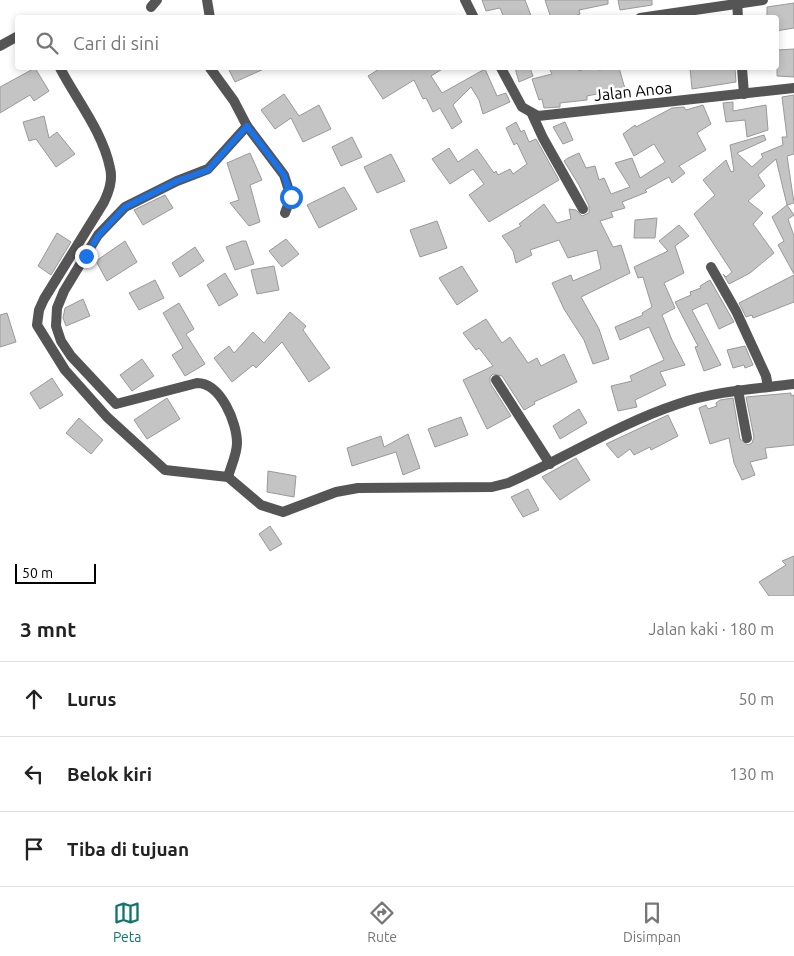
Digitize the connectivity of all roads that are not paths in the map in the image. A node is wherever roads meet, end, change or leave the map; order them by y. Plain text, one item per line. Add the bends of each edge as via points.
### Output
1 (208, 0) edge
2 (465, 0) edge
3 (763, 0) edge
4 (737, 1) edge
5 (210, 15) edge
6 (472, 15) edge
7 (657, 15) edge
8 (738, 15) edge
9 (15, 38) edge
10 (0, 46) edge
11 (61, 70) edge
12 (211, 70) edge
13 (502, 70) edge
14 (742, 70) edge
15 (794, 88) edge
16 (744, 94) junction
17 (532, 114) junction
18 (247, 126) junction
19 (583, 209) dead end
20 (285, 213) dead end
21 (711, 266) dead end
22 (496, 380) dead end
23 (767, 382) junction
24 (794, 384) edge
25 (738, 390) junction
26 (747, 438) dead end
27 (550, 464) junction
28 (228, 477) junction

1 - 5 street
2 - 6 street
3 - 4 street
4 - 7 street
4 - 8 street
9 - 10 street
11 - 28 street via 103,148 110,167 110,187 44,299 37,326 65,370 107,417 160,467 178,473
12 - 18 street
13 - 17 street via 522,107
14 - 16 street
15 - 16 street, Jalan Anoa
16 - 17 street, Jalan Anoa via 538,116
17 - 19 street via 542,138
18 - 20 street via 289,183 291,197
18 - 28 street via 208,170 132,201 112,219 64,291 57,308 56,326 71,356 116,404 197,383 203,383 214,392 227,406 236,434 236,450
21 - 23 street via 736,311
22 - 27 street
23 - 24 street
23 - 25 street
25 - 26 street
25 - 27 street via 678,404 629,423
27 - 28 street via 492,487 358,488 336,492 283,512 261,505

